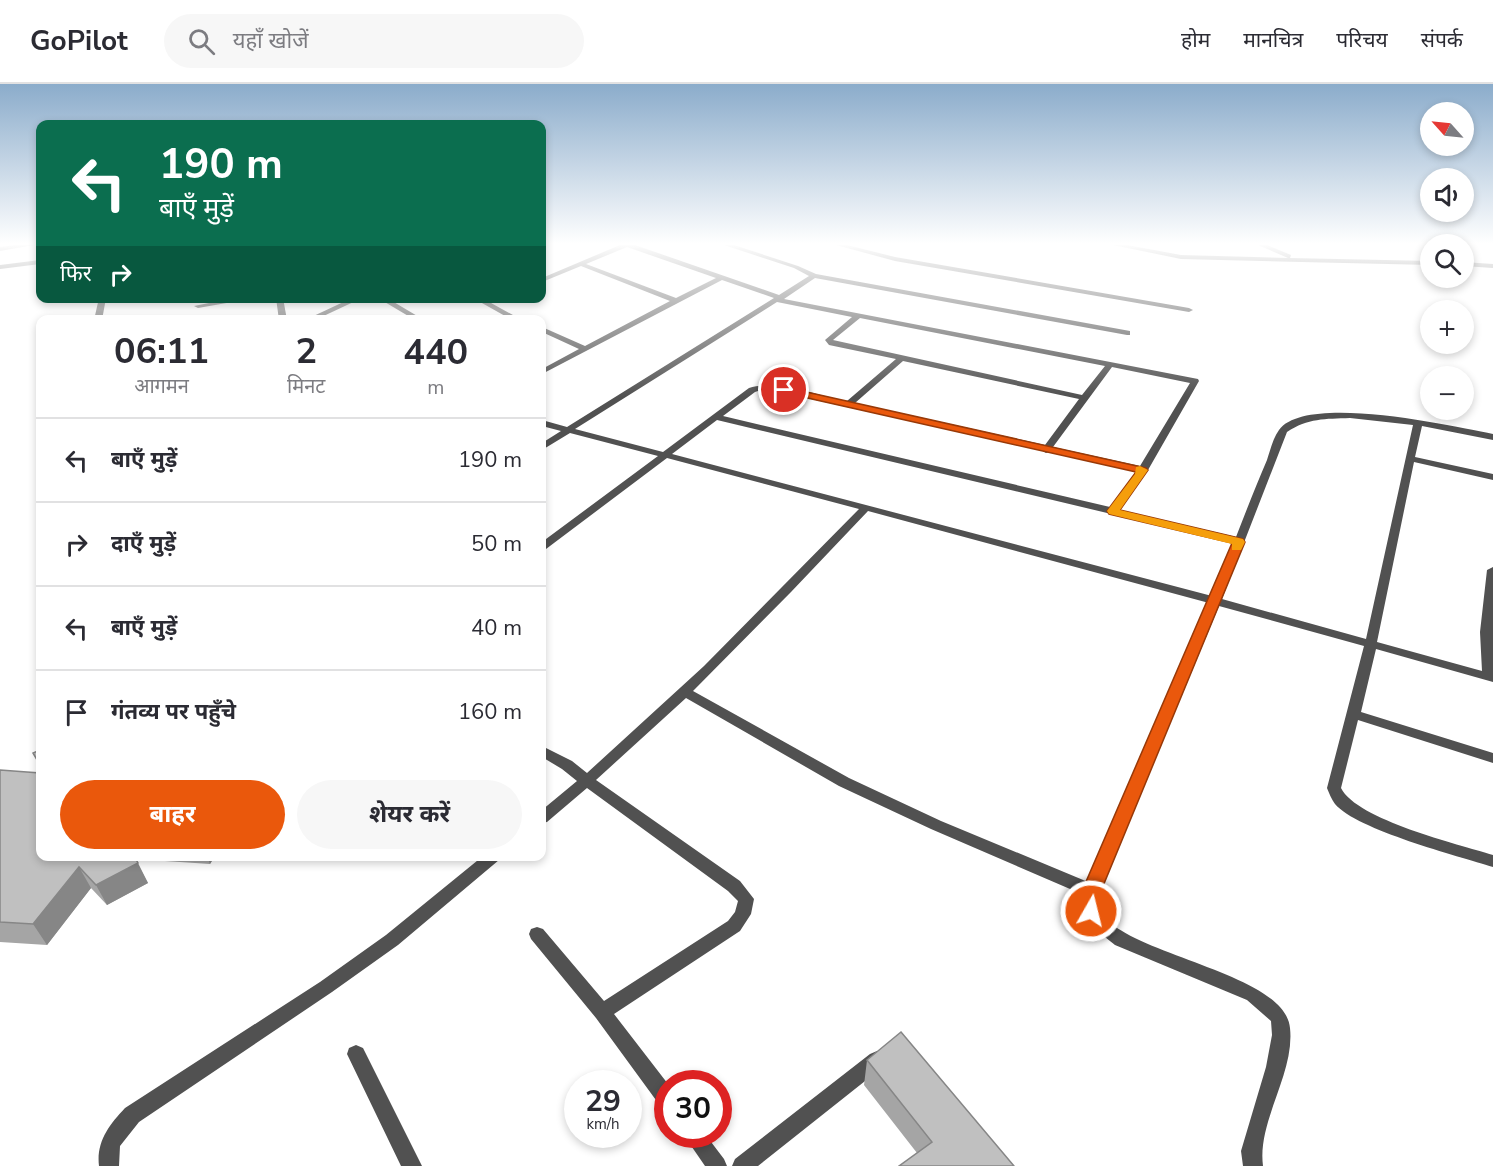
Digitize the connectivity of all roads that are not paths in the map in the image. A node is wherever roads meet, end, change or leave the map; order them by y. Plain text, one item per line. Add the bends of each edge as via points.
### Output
1 (661, 295) edge
2 (686, 295) edge
3 (769, 295) edge
4 (783, 295) edge
5 (921, 295) edge
6 (1105, 295) edge
7 (778, 299) junction
8 (675, 301) junction
9 (218, 303) edge
10 (347, 303) edge
11 (390, 303) edge
12 (485, 303) edge
13 (198, 306) edge
14 (1189, 310) dead end
15 (319, 315) edge
16 (412, 315) edge
17 (509, 315) edge
18 (858, 316) junction
19 (546, 331) edge
20 (1127, 333) dead end
21 (584, 349) junction
22 (902, 358) junction
23 (1111, 364) junction
24 (546, 370) edge
25 (1084, 398) junction
26 (848, 405) junction
27 (715, 417) junction
28 (1418, 422) junction
29 (546, 424) edge
30 (566, 431) junction
31 (1493, 437) edge
32 (546, 444) edge
33 (1046, 450) junction
34 (662, 456) junction
35 (1412, 459) junction
36 (1143, 470) junction
37 (1493, 477) edge
38 (865, 508) junction
39 (1113, 511) junction
40 (1239, 542) junction
41 (546, 544) edge
42 (1493, 570) edge
43 (1216, 600) junction
44 (1371, 643) junction
45 (1491, 677) edge
46 (686, 692) junction
47 (546, 753) edge
48 (1493, 758) edge
49 (587, 782) junction
50 (546, 815) edge
51 (488, 861) edge
52 (1493, 861) edge
53 (1092, 891) junction
54 (537, 934) dead end
55 (602, 1012) junction
56 (356, 1054) dead end
57 (877, 1060) edge
58 (654, 1081) edge
59 (704, 1148) edge
60 (109, 1166) edge
61 (412, 1166) edge
62 (717, 1166) edge
63 (742, 1166) edge
64 (1253, 1166) edge

1 - 8 street
2 - 8 street
3 - 7 street
4 - 7 street
5 - 20 street
6 - 14 street
7 - 18 street
7 - 30 street
8 - 21 street
9 - 13 street
10 - 15 street
11 - 16 street
12 - 17 street
18 - 22 street via 829,340
18 - 23 street
19 - 21 street
21 - 24 street
22 - 25 street
22 - 26 street
23 - 25 street
23 - 36 street via 1195,381
25 - 33 street
26 - 27 street via 760,387
26 - 33 street
27 - 34 street
27 - 39 street
28 - 31 street
28 - 35 street
28 - 40 street via 1327,416 1289,423
29 - 30 street
30 - 32 street
30 - 34 street
33 - 36 street
34 - 38 street
34 - 41 street
35 - 37 street
35 - 44 street
36 - 39 street
38 - 43 street
38 - 46 street via 770,610
39 - 40 street
40 - 43 street
42 - 45 street via 1486,632
43 - 44 street
43 - 53 street
44 - 45 street
44 - 48 street via 1354,714
44 - 52 street via 1334,788 1341,801 1356,812 1403,831
46 - 49 street
46 - 53 street via 844,782
47 - 49 street
49 - 50 street
49 - 55 street via 734,886 746,899 743,914 734,926
51 - 60 street via 392,940 326,987 132,1114 113,1136 106,1154
53 - 64 street via 1091,911 1102,927 1121,940 1253,995 1272,1008 1281,1025 1281,1044 1251,1151
54 - 55 street
55 - 58 street
56 - 61 street
57 - 63 street
59 - 62 street

